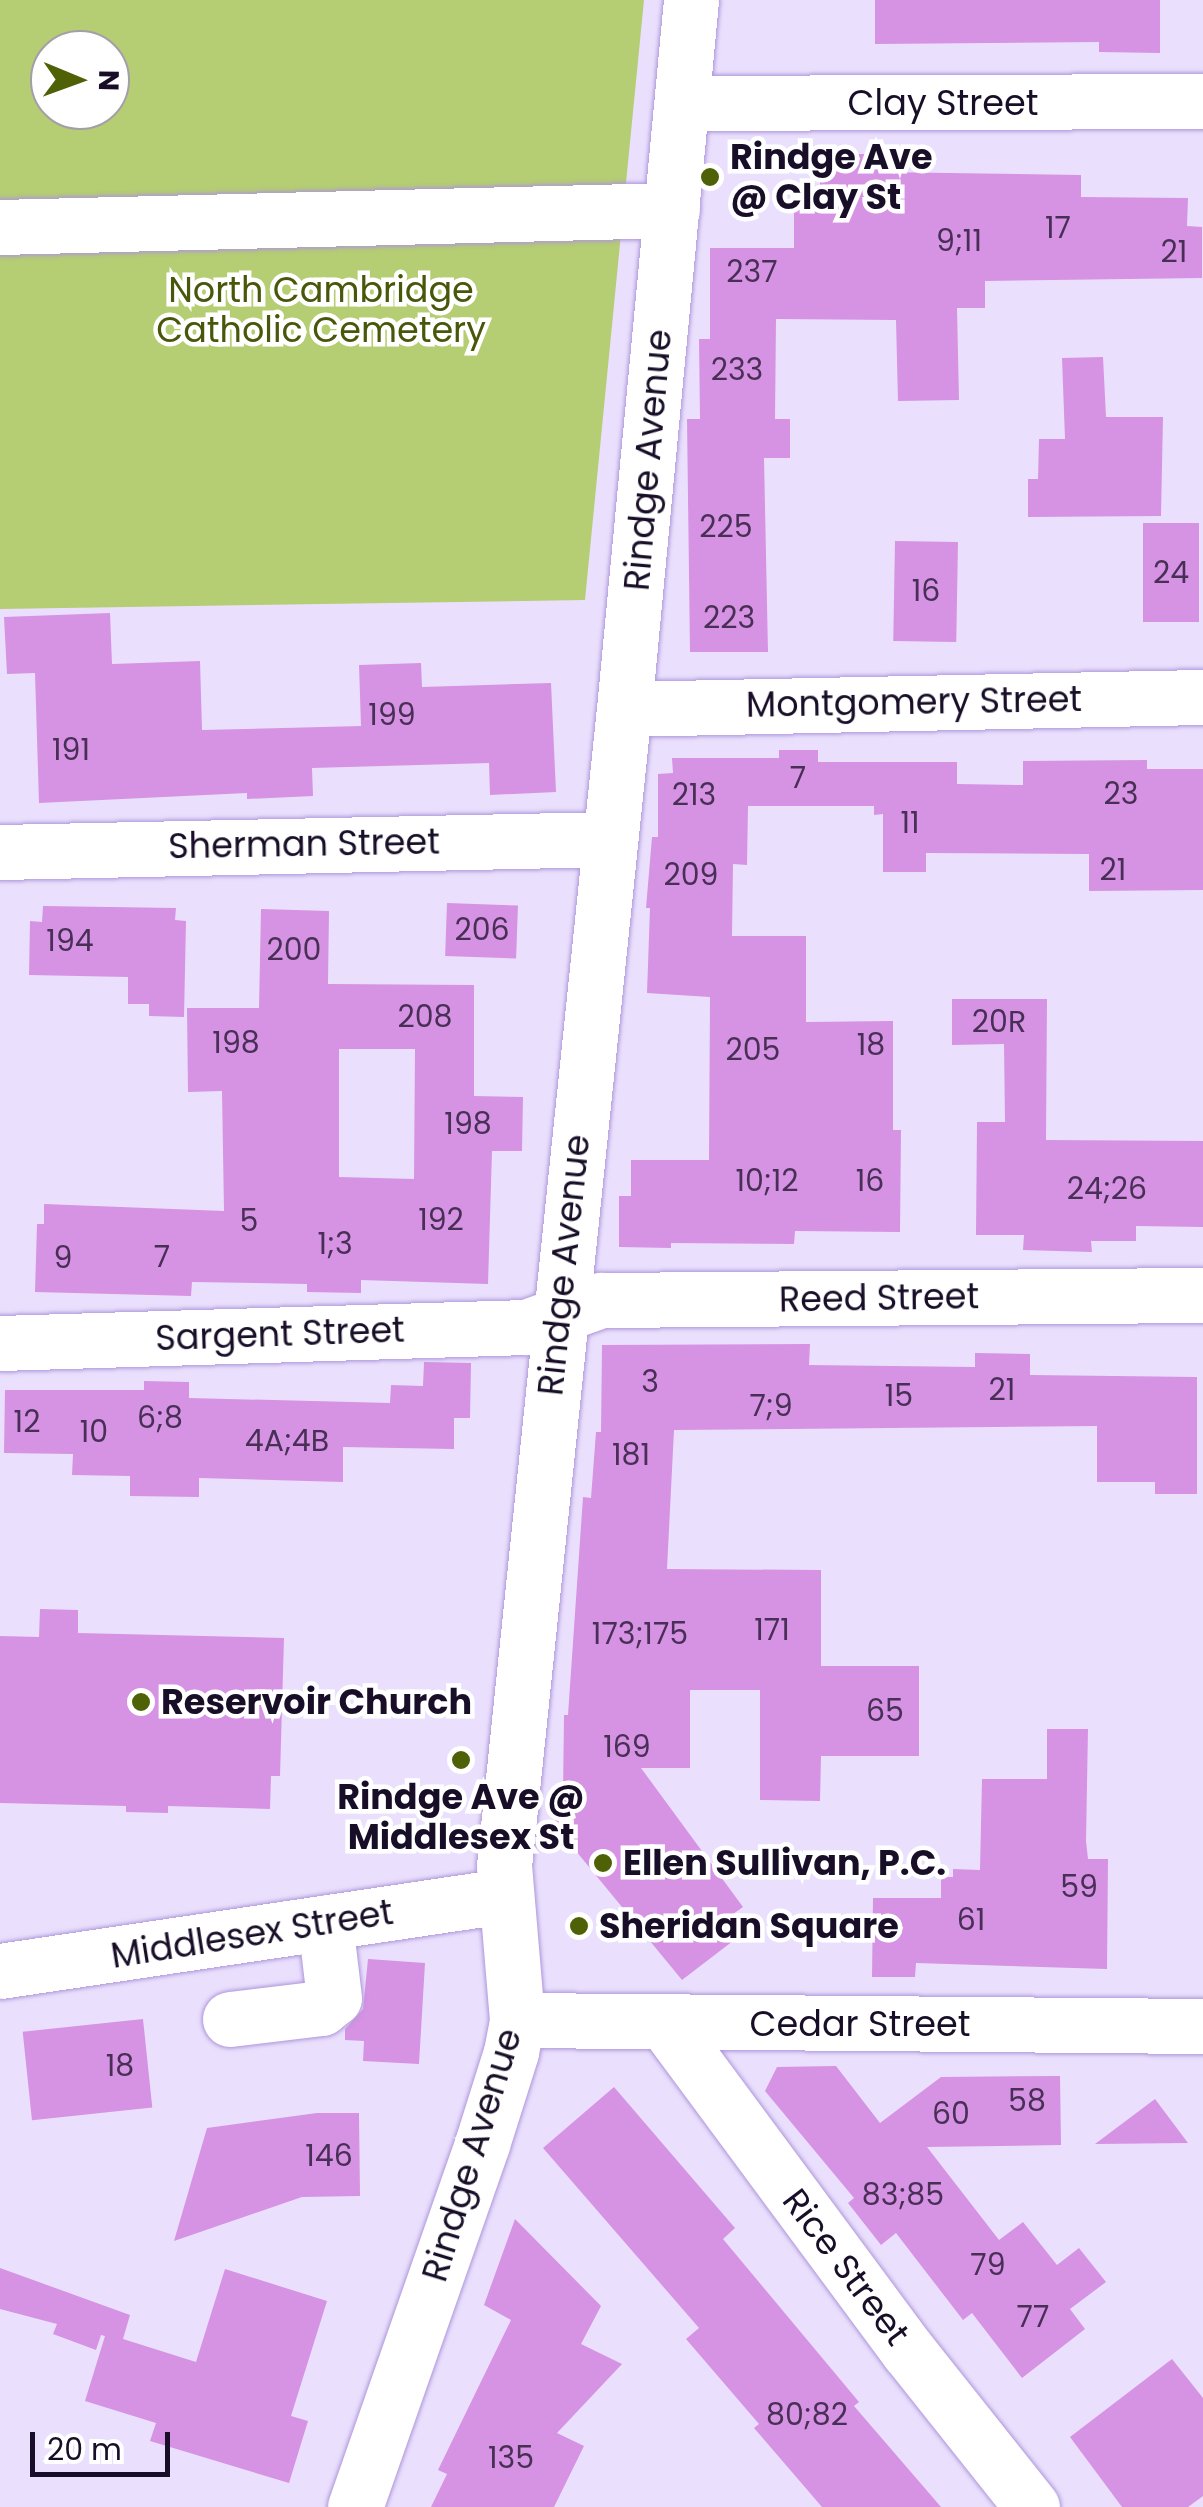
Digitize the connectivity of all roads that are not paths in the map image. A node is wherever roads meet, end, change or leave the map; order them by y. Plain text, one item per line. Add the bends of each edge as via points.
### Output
1 (691, 0) edge
2 (1203, 102) edge
3 (682, 104) junction
4 (672, 210) junction
5 (0, 227) edge
6 (1203, 697) edge
7 (624, 709) junction
8 (608, 839) junction
9 (0, 852) edge
10 (1203, 1294) edge
11 (558, 1314) junction
12 (0, 1343) edge
13 (503, 1896) junction
14 (325, 1923) junction
15 (0, 1972) edge
16 (230, 2019) dead end
17 (516, 2020) junction
18 (666, 2024) junction
19 (1203, 2026) edge
20 (355, 2507) edge
21 (1032, 2507) edge

1 - 3 street, Rindge Avenue
2 - 3 street, Clay Street
3 - 4 street, Rindge Avenue
4 - 5 street
4 - 7 street, Rindge Avenue
6 - 7 street, Montgomery Street
7 - 8 street, Rindge Avenue
8 - 9 street, Sherman Street
8 - 11 street, Rindge Avenue
10 - 11 street, Reed Street via 601,1300
11 - 12 street, Sargent Street via 526,1327
11 - 13 street, Rindge Avenue
13 - 14 street, Middlesex Street
13 - 17 street, Rindge Avenue
14 - 15 street, Middlesex Street
14 - 16 street via 334,1998 321,2008
17 - 18 street, Cedar Street
17 - 20 street, Rindge Avenue via 482,2144
18 - 19 street, Cedar Street
18 - 21 street, Rice Street

